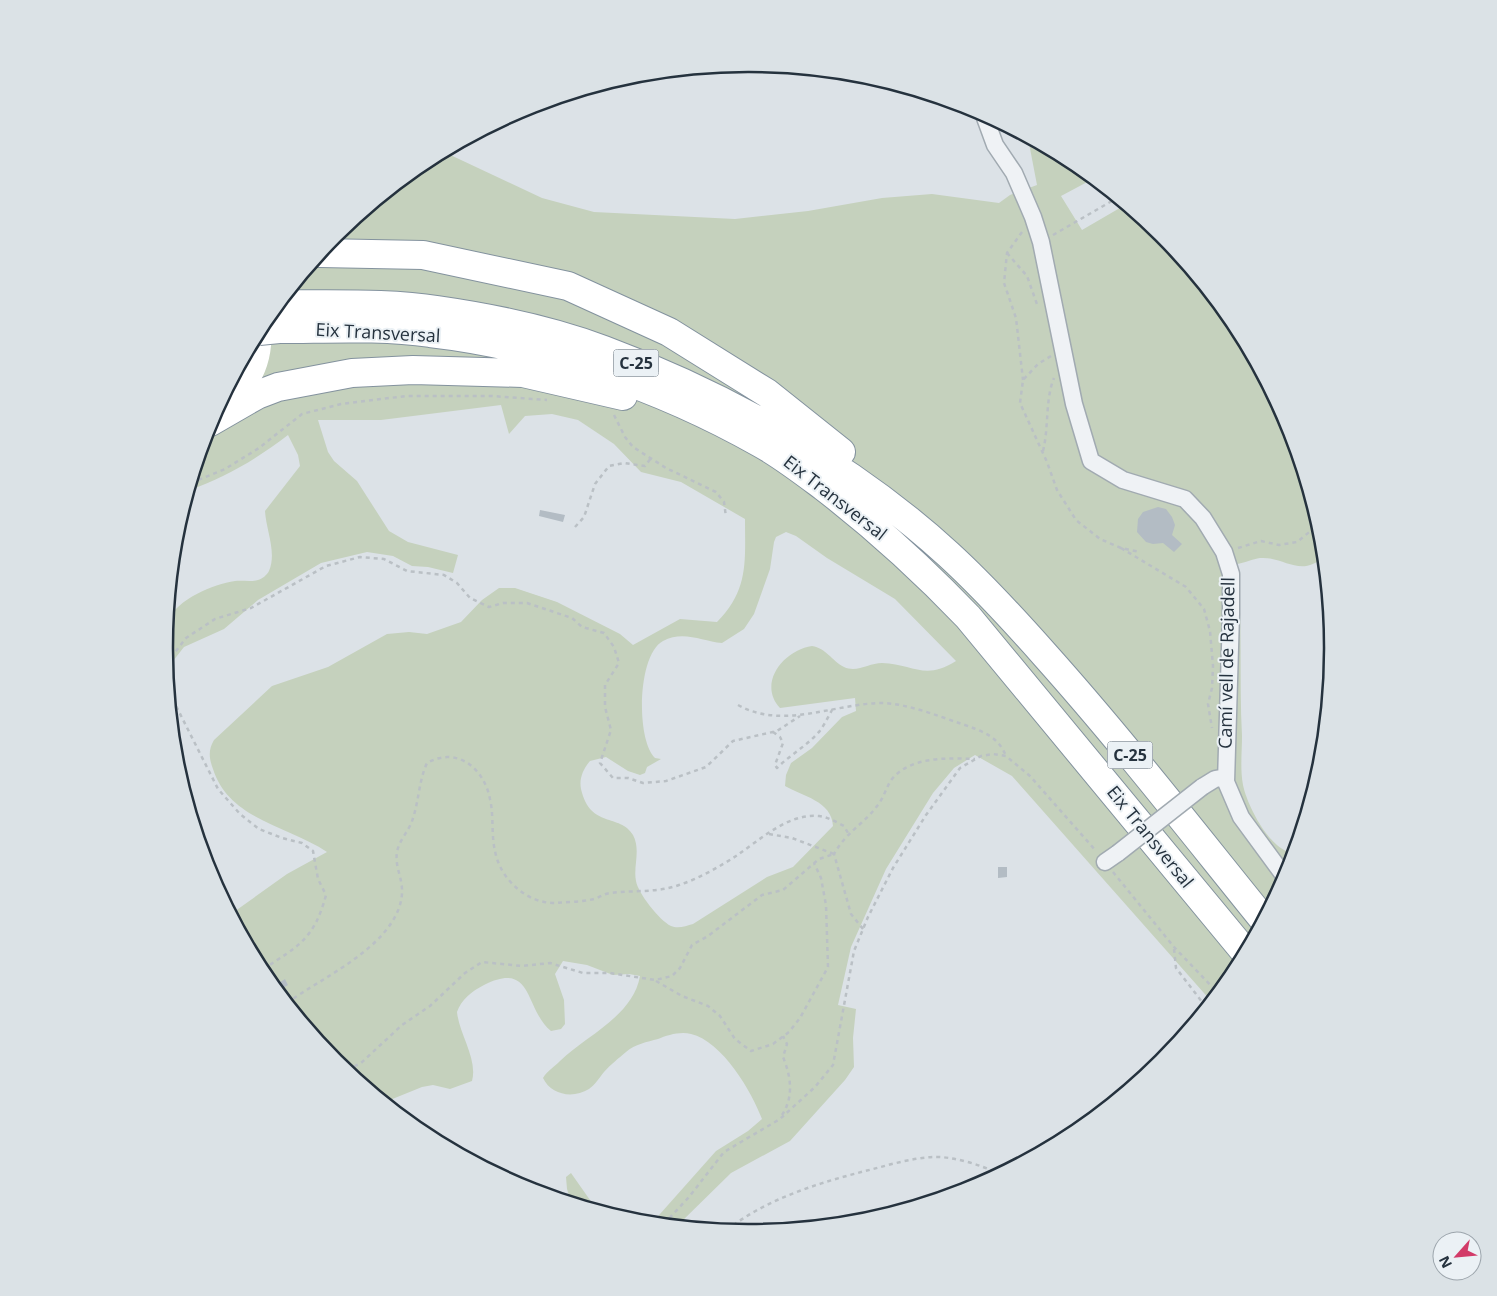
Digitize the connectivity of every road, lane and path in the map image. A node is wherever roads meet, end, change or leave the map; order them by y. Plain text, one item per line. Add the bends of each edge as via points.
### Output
1 (988, 125) edge
2 (1111, 201) edge
3 (1033, 217) junction
4 (1041, 242) junction
5 (331, 253) edge
6 (1007, 253) junction
7 (1039, 310) dead end
8 (273, 323) edge
9 (274, 323) edge
10 (263, 340) edge
11 (1054, 351) junction
12 (1052, 364) dead end
13 (1053, 371) dead end
14 (1022, 380) junction
15 (556, 401) dead end
16 (226, 407) edge
17 (612, 413) dead end
18 (223, 414) edge
19 (761, 443) junction
20 (1043, 453) junction
21 (651, 458) junction
22 (199, 480) edge
23 (726, 518) dead end
24 (575, 527) dead end
25 (1312, 530) edge
26 (1121, 548) junction
27 (947, 552) junction
28 (1140, 552) dead end
29 (1224, 552) junction
30 (173, 655) edge
31 (738, 704) dead end
32 (834, 707) junction
33 (176, 709) edge
34 (800, 716) junction
35 (1214, 731) dead end
36 (772, 732) junction
37 (1006, 756) junction
38 (976, 759) junction
39 (1226, 778) junction
40 (848, 833) junction
41 (769, 834) junction
42 (834, 854) junction
43 (1111, 857) junction
44 (814, 863) junction
45 (1279, 869) edge
46 (1259, 914) edge
47 (863, 929) junction
48 (1240, 946) edge
49 (1174, 947) junction
50 (268, 966) edge
51 (655, 980) junction
52 (1213, 987) edge
53 (293, 999) edge
54 (1202, 1002) edge
55 (783, 1036) junction
56 (354, 1067) edge
57 (780, 1119) junction
58 (991, 1170) edge
59 (669, 1218) edge
60 (735, 1223) edge

1 - 3 street, Camí vell de Rajadell
2 - 4 path
3 - 4 street, Camí vell de Rajadell
3 - 6 path
4 - 11 street, Camí vell de Rajadell
5 - 27 highway via 423,255 568,286 669,332 767,393 906,504
6 - 7 path via 1027,276
6 - 14 path via 1004,283 1016,318
8 - 19 highway, Eix Transversal / C-25 via 430,332 516,349 583,366 658,393
9 - 27 highway, Eix Transversal / C-25 via 435,309 524,326 602,349 763,422 884,501
10 - 16 street via 256,368
11 - 12 path
11 - 14 path
11 - 29 street, Camí vell de Rajadell via 1091,461 1123,480 1185,499 1203,518
13 - 20 path via 1054,378 1048,390
14 - 20 path via 1020,403
15 - 22 path via 492,396 415,396 341,404 302,414 239,461
17 - 21 path via 633,447
18 - 19 highway via 257,395 309,380 352,373 468,370 523,373 632,398 674,409
19 - 48 highway, Eix Transversal / C-25 via 870,523 962,610
20 - 26 path via 1056,490 1076,520 1100,539
21 - 23 path via 716,492 724,502
21 - 24 path via 645,466 624,463 609,466 595,484 584,517
25 - 29 path via 1297,542 1279,545 1261,541
26 - 28 path
26 - 35 path via 1186,588 1204,609 1212,655 1212,688 1208,704
27 - 46 highway, Eix Transversal / C-25 via 992,596 1093,709
29 - 39 street, Camí vell de Rajadell via 1230,574 1231,614
30 - 36 path via 186,638 215,619 251,608 326,566 360,557 384,559 407,571 444,575 457,583 470,598 489,607 527,603 604,633 614,647 619,663 605,684 605,707 611,730 600,763 613,778 643,783 666,781 706,766 733,740
31 - 34 path via 753,713
32 - 34 path
32 - 36 path via 819,733 777,768 775,765 783,743 780,736
32 - 37 path via 882,703 926,712 992,736 1002,745
33 - 50 path via 218,790 240,814 259,829 302,843 313,851 318,879 326,895 320,915 307,939
34 - 36 path
37 - 38 path via 993,754
37 - 43 path
38 - 40 path via 930,760 907,766 892,779 877,806
38 - 47 path via 960,768 926,815 893,868
39 - 43 street, bridge via 1215,779 1202,787
39 - 45 street, Camí vell de Rajadell via 1241,817
40 - 41 path via 844,826 814,816 788,822
40 - 42 path
41 - 42 path via 792,838
41 - 53 path via 730,859 677,886 633,893 612,892 572,902 537,900 514,887 496,856 491,802 483,781 461,758 438,758 427,762 413,819 397,849 402,891 396,914 358,958
42 - 44 path
42 - 47 path via 851,914
43 - 49 path
44 - 51 path via 783,890 762,895 692,945 672,976
44 - 55 path via 821,878 826,905 828,967 800,1018
47 - 57 path via 854,951 834,1065
49 - 52 path
49 - 54 path via 1176,968
51 - 55 path via 708,1006 720,1016 735,1039 752,1051 773,1044
51 - 56 path via 582,973 550,962 522,966 482,962 465,973 430,1006 402,1024
55 - 57 path via 788,1044 783,1056 791,1074 788,1106
57 - 59 path via 724,1152
58 - 60 path via 934,1157 887,1166 817,1184 747,1214

